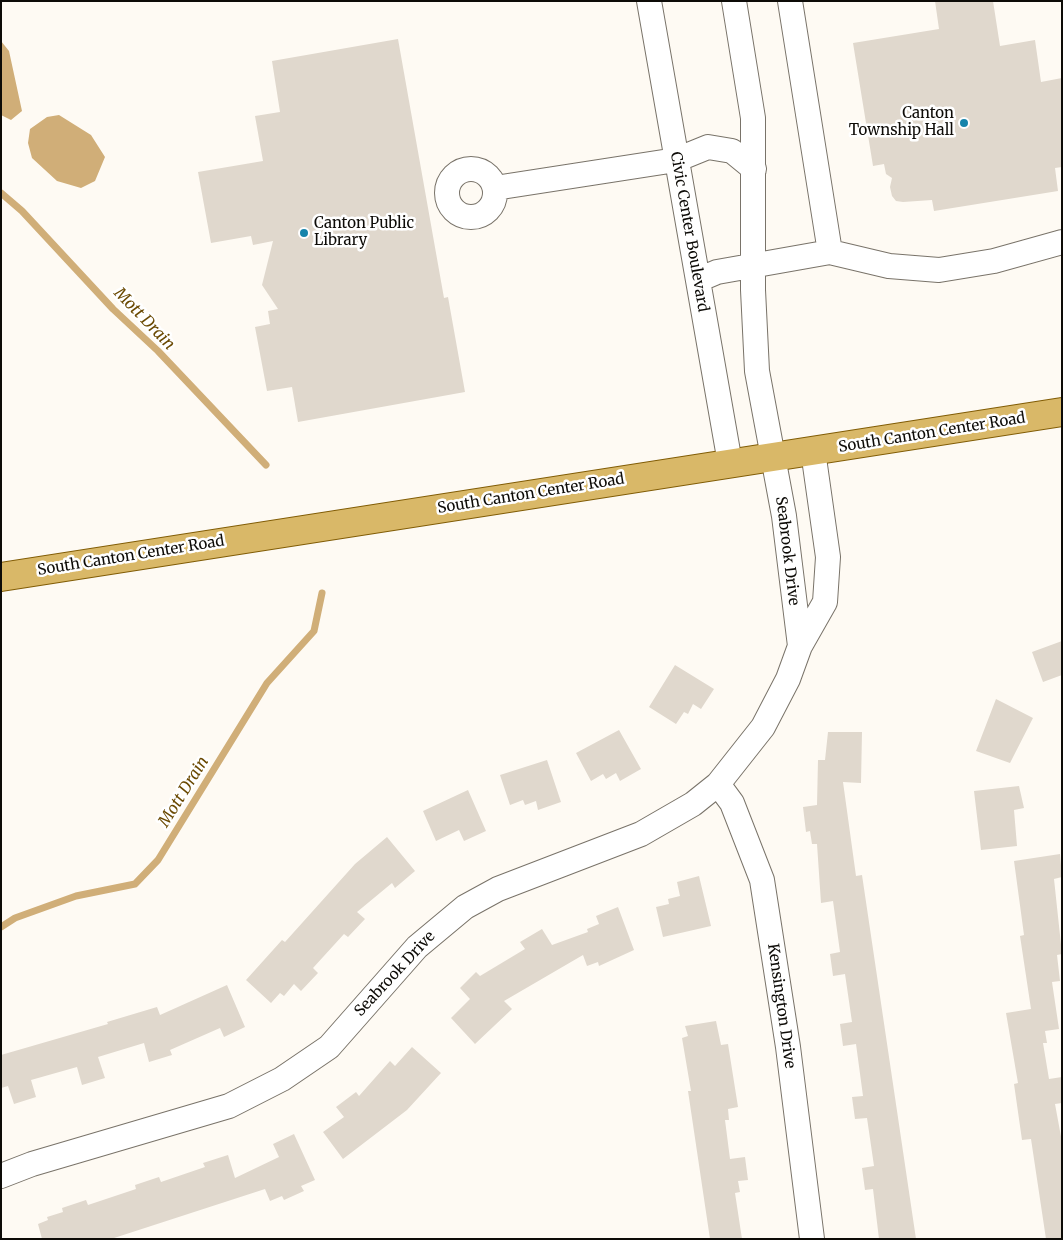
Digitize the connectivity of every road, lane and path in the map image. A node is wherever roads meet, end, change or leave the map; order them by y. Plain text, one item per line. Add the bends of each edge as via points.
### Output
1 (650, 1) edge
2 (734, 1) edge
3 (790, 1) edge
4 (676, 160) junction
5 (754, 169) junction
6 (495, 188) dead end
7 (1062, 242) edge
8 (830, 252) junction
9 (754, 265) junction
10 (698, 280) junction
11 (1062, 412) edge
12 (813, 451) junction
13 (773, 457) junction
14 (730, 463) junction
15 (1, 577) edge
16 (800, 646) junction
17 (718, 784) junction
18 (1, 1176) edge
19 (812, 1239) edge

1 - 4 street, Civic Center Boulevard
2 - 5 street via 753,118
3 - 8 street
4 - 5 street via 708,147 732,151
4 - 6 street
4 - 10 street, Civic Center Boulevard
5 - 9 street
7 - 8 street via 994,261 939,270 889,266
8 - 9 street
9 - 10 street via 717,272
9 - 13 street via 757,371
10 - 14 street, Civic Center Boulevard
11 - 12 main road, South Canton Center Road
12 - 13 main road, South Canton Center Road
12 - 16 street, Seabrook Drive via 828,556 825,602
13 - 14 main road, South Canton Center Road
13 - 16 street, Seabrook Drive
14 - 15 main road, South Canton Center Road
16 - 17 street, Seabrook Drive via 764,727
17 - 18 street, Seabrook Drive via 693,804 641,834 506,885 464,907 417,947 329,1047 282,1079 229,1106
17 - 19 street, Kensington Drive via 732,803 762,880 788,1047

